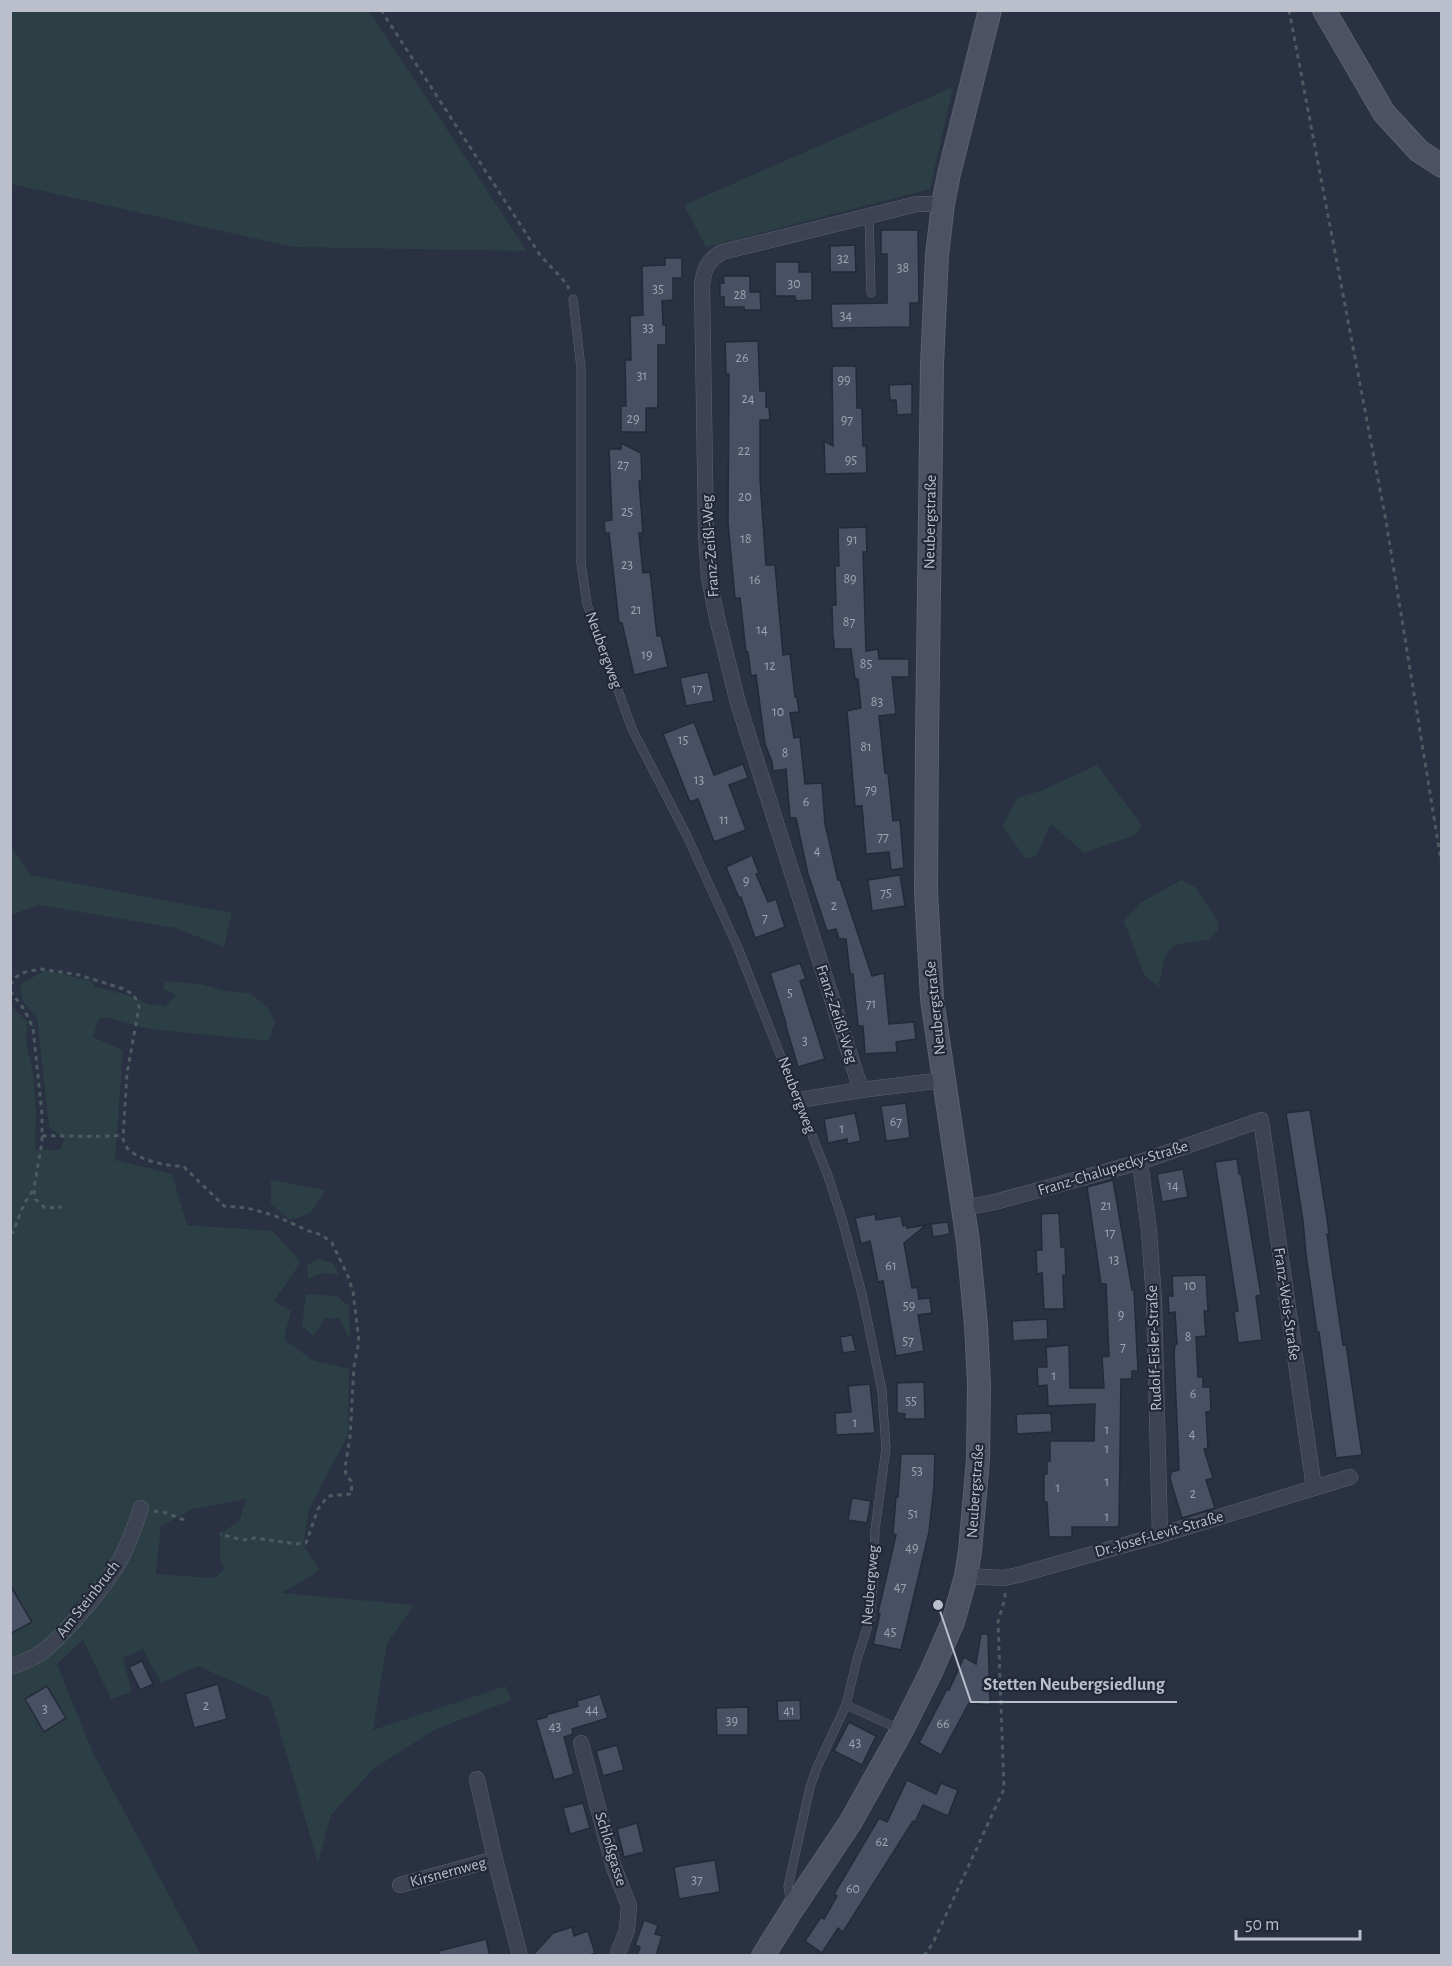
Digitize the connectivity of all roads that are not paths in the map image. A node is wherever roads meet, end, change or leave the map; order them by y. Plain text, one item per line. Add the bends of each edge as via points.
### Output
1 (990, 10) edge
2 (1324, 10) edge
3 (1442, 166) edge
4 (943, 204) junction
5 (869, 215) junction
6 (871, 293) dead end
7 (573, 299) road end
8 (944, 1080) junction
9 (861, 1090) junction
10 (799, 1100) junction
11 (1261, 1120) joint
12 (1140, 1162) junction
13 (964, 1208) junction
14 (1350, 1477) dead end
15 (1314, 1488) junction
16 (141, 1509) road end
17 (1160, 1535) junction
18 (966, 1576) junction
19 (10, 1667) edge
20 (846, 1705) junction
21 (902, 1730) junction
22 (581, 1743) dead end
23 (477, 1779) dead end
24 (495, 1859) junction
25 (400, 1885) dead end
26 (793, 1908) junction
27 (520, 1956) edge
28 (617, 1956) edge
29 (764, 1956) edge

1 - 4 street, Neubergstraße
2 - 3 street via 1384,113 1419,151
4 - 5 street, Franz-Zeißl-Weg via 917,204
4 - 8 street, Neubergstraße via 932,346 926,891 932,999
5 - 6 lane
5 - 9 street, Franz-Zeißl-Weg via 722,252 708,263 702,285 709,578 738,703
7 - 10 lane, Neubergweg via 581,368 581,563 587,604 633,729 738,948
8 - 9 street
8 - 13 street, Neubergstraße
9 - 10 street
10 - 20 lane, Neubergweg via 842,1220 882,1391 886,1448 874,1530 871,1612
11 - 12 street, Franz-Chalupecky-Straße
11 - 15 street, Franz-Weis-Straße
12 - 13 street, Franz-Chalupecky-Straße
12 - 17 street, Rudolf-Eisler-Straße via 1154,1300
13 - 18 street, Neubergstraße via 976,1325 979,1404 976,1492
14 - 15 street, Dr.-Josef-Levit-Straße
15 - 17 street, Dr.-Josef-Levit-Straße
16 - 19 street, Am Steinbruch via 120,1561 91,1600 49,1646
17 - 18 street, Dr.-Josef-Levit-Straße via 1004,1578
18 - 21 street, Neubergstraße via 948,1635
20 - 21 lane
20 - 26 lane, Neubergweg via 810,1786 788,1887
21 - 26 street, Neubergstraße via 855,1815
22 - 28 street, Schloßgasse via 613,1865 629,1906 627,1930
23 - 24 street, Kirsnernweg
24 - 25 street, Kirsnernweg
24 - 27 street, Kirsnernweg
26 - 29 street, Neubergstraße

